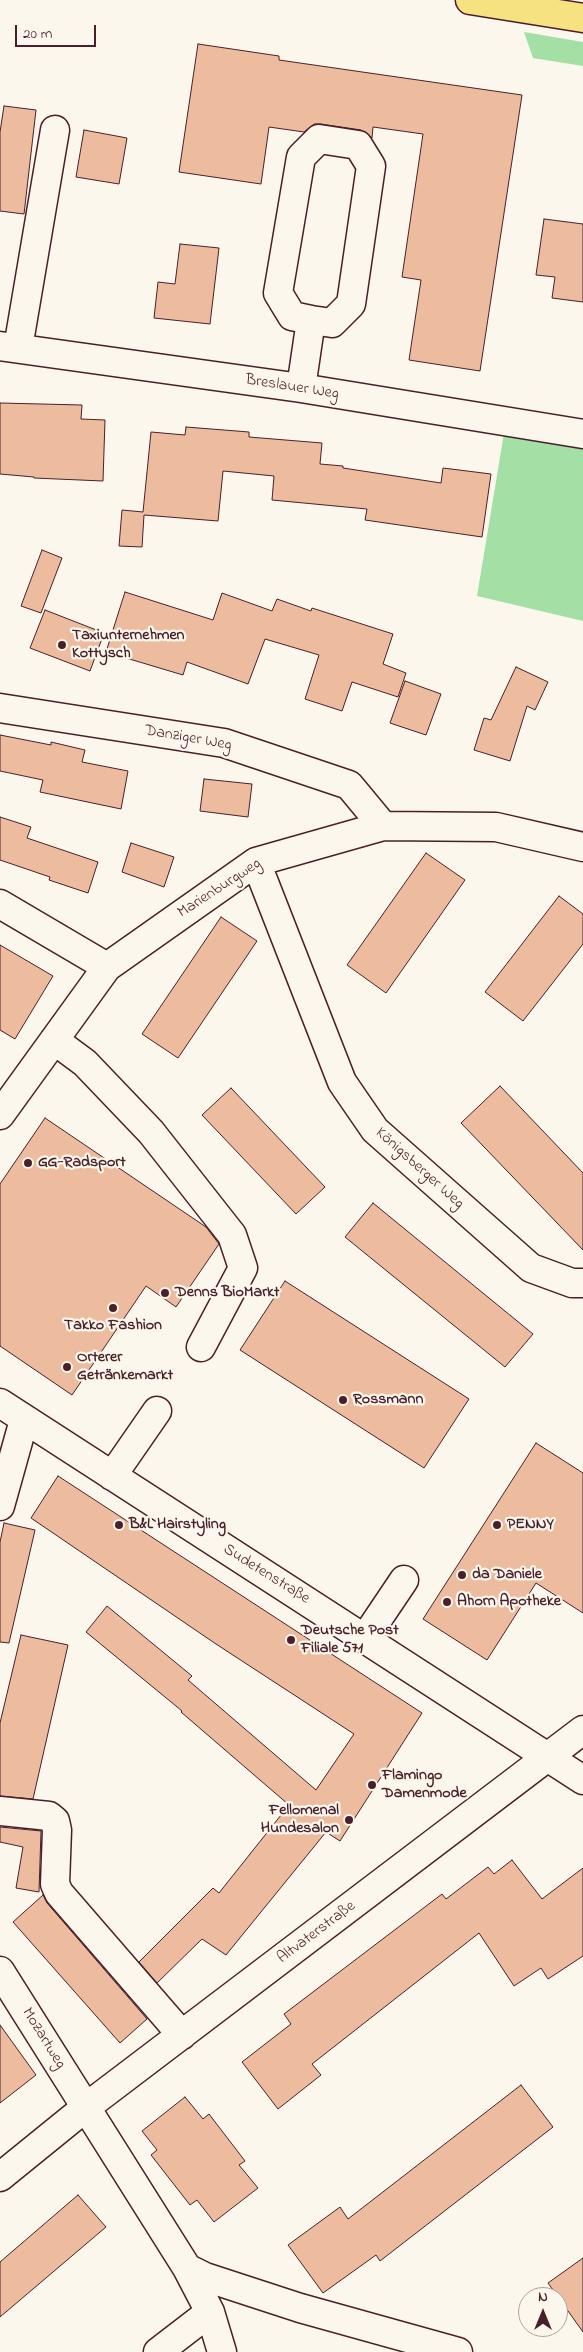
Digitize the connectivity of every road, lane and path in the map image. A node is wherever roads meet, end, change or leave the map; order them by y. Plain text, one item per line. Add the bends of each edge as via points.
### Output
1 (470, 0) edge
2 (583, 18) edge
3 (56, 130) dead end
4 (311, 320) junction
5 (9, 347) edge
6 (301, 388) junction
7 (583, 434) edge
8 (0, 708) edge
9 (383, 826) junction
10 (583, 847) edge
11 (256, 862) junction
12 (0, 904) edge
13 (107, 967) junction
14 (54, 1040) junction
15 (0, 1115) edge
16 (583, 1282) edge
17 (201, 1346) dead end
18 (0, 1403) edge
19 (157, 1411) dead end
20 (24, 1420) junction
21 (112, 1476) junction
22 (0, 1506) edge
23 (404, 1580) dead end
24 (365, 1638) junction
25 (583, 1730) edge
26 (548, 1759) junction
27 (583, 1780) edge
28 (0, 1811) edge
29 (0, 1971) edge
30 (182, 2034) junction
31 (85, 2108) junction
32 (0, 2177) edge
33 (187, 2268) junction
34 (210, 2312) junction
35 (158, 2352) edge
36 (222, 2352) edge
37 (458, 2352) edge

1 - 2 main road
3 - 5 street
4 - 4 street via 332,323 351,304 370,166 358,145 319,140 301,157 278,293 292,316
4 - 6 street
5 - 6 street, Breslauer Weg
6 - 7 street, Breslauer Weg
8 - 9 street, Danziger Weg via 224,743 349,785
9 - 10 street, Marienburgweg via 496,827
9 - 11 street, Marienburgweg
11 - 13 street, Marienburgweg
11 - 16 street, Königsberger Weg via 342,1082 374,1130 531,1268 572,1283
12 - 13 street
13 - 14 street, Marienburgweg
14 - 15 street, Marienburgweg
14 - 17 street via 86,1063 151,1132 232,1235 243,1268
18 - 20 street, Sudetenstraße
19 - 21 street
20 - 21 street, Sudetenstraße
20 - 22 street
21 - 24 street, Sudetenstraße
23 - 24 street
24 - 26 street, Sudetenstraße
25 - 26 street
26 - 27 street, Sudetenstraße
26 - 30 street, Altvaterstraße
28 - 30 street via 49,1816 55,1821 56,1884 59,1892
29 - 31 street, Mozartweg
30 - 31 street, Altvaterstraße
31 - 32 street, Altvaterstraße
31 - 33 street
33 - 34 street
33 - 37 street via 300,2308
34 - 35 street
34 - 36 street

